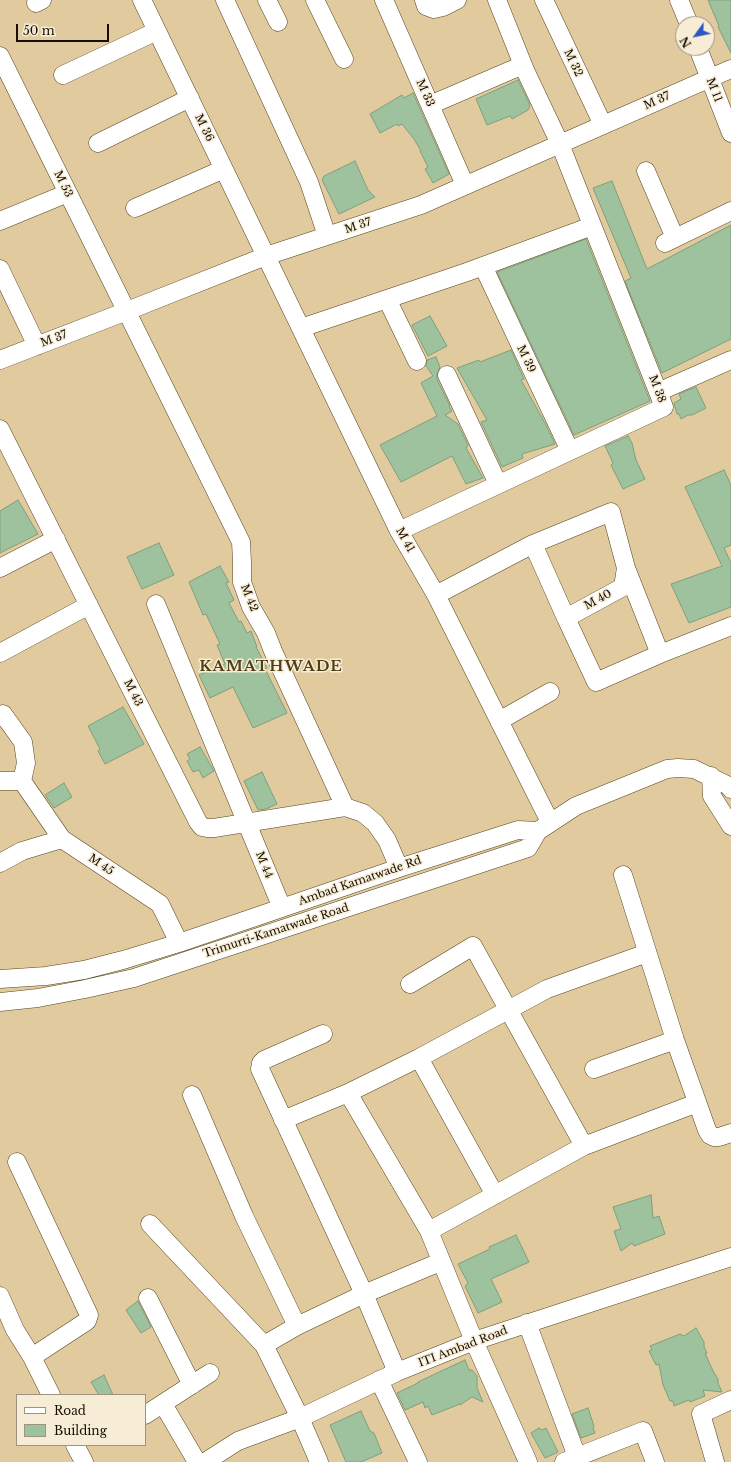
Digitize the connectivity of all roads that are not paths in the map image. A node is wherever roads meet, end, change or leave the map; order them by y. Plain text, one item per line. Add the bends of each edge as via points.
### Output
1 (142, 0) edge
2 (225, 0) edge
3 (267, 0) edge
4 (315, 0) edge
5 (384, 0) edge
6 (424, 0) edge
7 (457, 0) edge
8 (497, 0) edge
9 (545, 0) edge
10 (679, 0) edge
11 (686, 16) edge
12 (278, 22) dead end
13 (157, 31) junction
14 (701, 56) edge
15 (0, 58) edge
16 (344, 60) dead end
17 (523, 65) junction
18 (731, 69) edge
19 (63, 75) dead end
20 (710, 78) junction
21 (190, 98) junction
22 (430, 105) junction
23 (603, 125) junction
24 (731, 133) edge
25 (98, 144) dead end
26 (560, 144) junction
27 (224, 169) junction
28 (646, 171) dead end
29 (465, 185) junction
30 (68, 193) junction
31 (135, 208) dead end
32 (731, 211) edge
33 (0, 221) edge
34 (592, 226) junction
35 (328, 236) junction
36 (266, 256) junction
37 (483, 266) junction
38 (0, 269) edge
39 (386, 299) junction
40 (127, 311) junction
41 (301, 328) junction
42 (37, 346) junction
43 (0, 360) edge
44 (731, 360) edge
45 (417, 361) dead end
46 (447, 376) dead end
47 (658, 392) junction
48 (0, 429) edge
49 (570, 451) junction
50 (498, 484) junction
51 (399, 531) junction
52 (56, 539) junction
53 (533, 544) junction
54 (0, 568) edge
55 (626, 568) junction
56 (436, 595) junction
57 (156, 604) dead end
58 (89, 605) junction
59 (566, 618) junction
60 (731, 626) edge
61 (0, 653) edge
62 (660, 654) junction
63 (550, 692) dead end
64 (0, 717) edge
65 (499, 721) junction
66 (731, 773) edge
67 (711, 776) junction
68 (22, 780) junction
69 (0, 781) edge
70 (731, 789) edge
71 (345, 807) junction
72 (247, 823) junction
73 (544, 826) junction
74 (731, 826) edge
75 (62, 839) junction
76 (0, 863) edge
77 (399, 868) junction
78 (623, 875) dead end
79 (282, 908) junction
80 (179, 943) junction
81 (647, 953) junction
82 (0, 979) edge
83 (410, 984) dead end
84 (0, 1002) edge
85 (508, 1009) junction
86 (323, 1034) dead end
87 (675, 1040) junction
88 (419, 1058) junction
89 (594, 1069) dead end
90 (348, 1093) junction
91 (192, 1095) dead end
92 (697, 1103) junction
93 (283, 1120) junction
94 (731, 1133) edge
95 (584, 1146) junction
96 (17, 1162) dead end
97 (495, 1195) junction
98 (150, 1224) dead end
99 (429, 1231) junction
100 (731, 1257) edge
101 (440, 1262) junction
102 (364, 1294) junction
103 (0, 1296) edge
104 (148, 1298) dead end
105 (527, 1323) junction
106 (297, 1326) junction
107 (6, 1328) edge
108 (474, 1341) junction
109 (264, 1345) junction
110 (32, 1357) junction
111 (397, 1372) junction
112 (210, 1373) dead end
113 (379, 1380) junction
114 (192, 1385) junction
115 (50, 1394) edge
116 (731, 1400) edge
117 (163, 1404) junction
118 (146, 1414) edge
119 (300, 1418) junction
120 (76, 1446) edge
121 (573, 1460) edge
122 (84, 1462) edge
123 (197, 1462) edge
124 (205, 1462) edge
125 (319, 1462) edge
126 (418, 1462) edge
127 (528, 1462) edge
128 (655, 1462) edge
129 (715, 1462) edge

1 - 13 street, M 36
2 - 35 street via 309,182
3 - 12 street
4 - 16 street
5 - 22 street, M 33
6 - 7 street via 426,6 434,9
8 - 17 street, M 38
9 - 23 street, M 32
10 - 11 street
13 - 19 street
13 - 21 street, M 36
14 - 20 street, M 11
15 - 30 street, M 53
17 - 22 street
17 - 26 street, M 38
18 - 20 street, M 37
20 - 23 street, M 37
20 - 24 street, M 11
21 - 25 street
21 - 27 street, M 36
22 - 29 street, M 33
23 - 26 street, M 37
26 - 29 street, M 37
26 - 34 street, M 38
27 - 31 street
27 - 36 street, M 36
28 - 32 street via 670,240
29 - 35 street, M 37 via 421,205
30 - 33 street
30 - 40 street, M 53
34 - 37 street
34 - 47 street, M 38
35 - 36 street, M 37
36 - 40 street, M 37
36 - 41 street, M 41
37 - 39 street
37 - 49 street, M 39
38 - 42 street
39 - 41 street
39 - 45 street
40 - 42 street, M 37
40 - 71 street, M 42 via 241,542 242,582 250,607 266,633
41 - 51 street, M 41
42 - 43 street, M 37
44 - 47 street
46 - 50 street
47 - 49 street, M 38 via 664,407
48 - 52 street, M 43
49 - 50 street, M 38
50 - 51 street, M 38
51 - 56 street, M 41
52 - 54 street
52 - 58 street, M 43
53 - 55 street, M 40 via 611,512
53 - 56 street, M 40
53 - 59 street
55 - 59 street, M 40 via 623,587
55 - 62 street
56 - 65 street, M 41
57 - 72 street, M 44
58 - 61 street
58 - 72 street, M 43 via 198,822 207,828
59 - 62 street via 596,682
60 - 62 street
63 - 65 street
64 - 68 street via 3,714 23,742 26,763
65 - 73 street, M 41
66 - 67 street
67 - 70 street
67 - 73 street via 694,769 667,769 576,806
67 - 74 street via 712,796
68 - 69 street
68 - 75 street
71 - 72 street, M 43
71 - 77 street via 363,813 375,823 387,840
72 - 79 street, M 44
73 - 77 street, Ambad Kamatwade Rd via 518,830
73 - 84 street, Trimurti-Kamatwade Road via 528,848 134,978 38,998
75 - 76 street via 22,852
75 - 80 street, M 45 via 160,904
77 - 79 street, Ambad Kamatwade Rd
78 - 81 street
79 - 80 street, Ambad Kamatwade Rd
80 - 82 street, Ambad Kamatwade Rd via 84,970
81 - 85 street via 547,989
81 - 87 street
83 - 85 street via 473,946
85 - 88 street
85 - 95 street
86 - 93 street via 261,1063 260,1069
87 - 89 street
87 - 92 street
88 - 90 street
88 - 97 street
90 - 93 street
90 - 99 street
91 - 106 street via 244,1216
92 - 94 street via 710,1135 719,1137
92 - 95 street
93 - 102 street
95 - 97 street
96 - 110 street via 89,1315 87,1321
97 - 99 street
98 - 109 street
99 - 101 street
100 - 105 street, ITI Ambad Road
101 - 102 street
101 - 108 street
102 - 106 street
102 - 111 street
103 - 107 street
104 - 114 street
105 - 108 street, ITI Ambad Road
105 - 121 street
106 - 109 street
107 - 110 street
108 - 111 street, ITI Ambad Road
108 - 127 street
109 - 119 street
110 - 115 street
111 - 113 street, ITI Ambad Road
112 - 114 street
113 - 119 street, ITI Ambad Road
113 - 126 street
114 - 117 street
116 - 129 street via 701,1414
117 - 118 street
117 - 123 street
119 - 124 street, ITI Ambad Road via 238,1441
119 - 125 street
120 - 122 street
121 - 128 street via 643,1431

